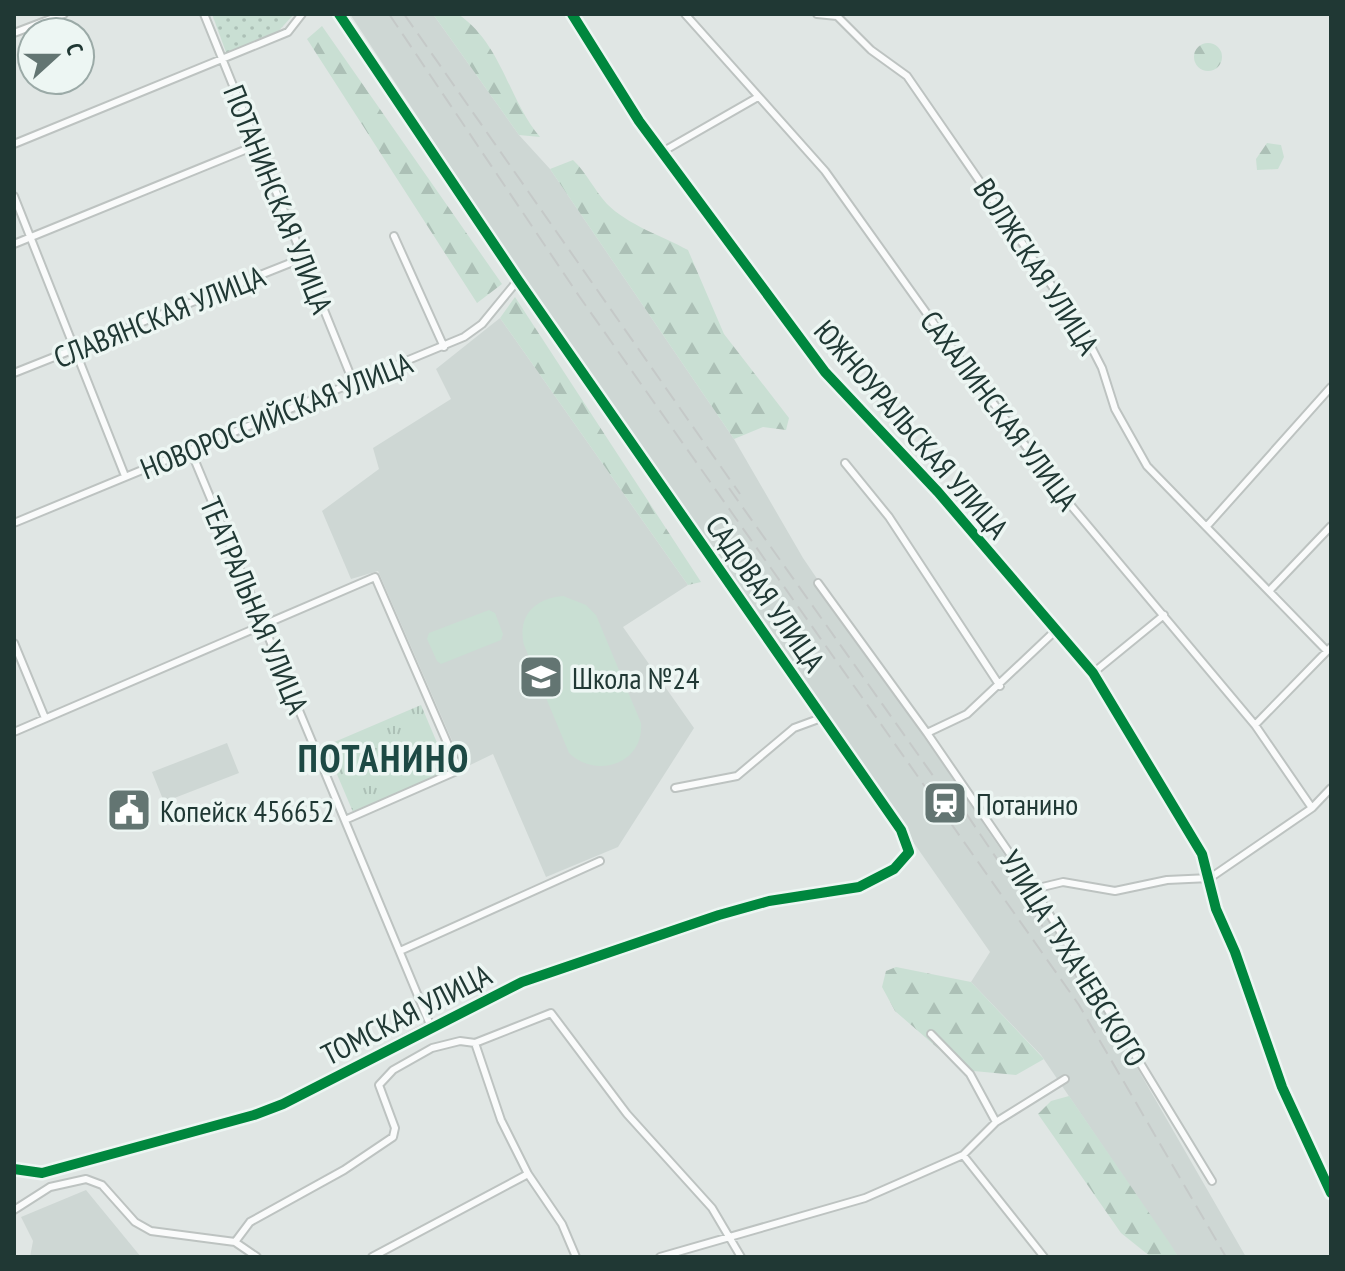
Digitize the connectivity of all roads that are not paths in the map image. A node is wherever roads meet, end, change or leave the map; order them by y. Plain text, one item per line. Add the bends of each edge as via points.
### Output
1 (64, 14) edge
2 (204, 14) edge
3 (302, 14) edge
4 (339, 14) edge
5 (572, 14) edge
6 (685, 14) edge
7 (817, 14) edge
8 (14, 33) edge
9 (223, 61) junction
10 (758, 97) junction
11 (14, 144) edge
12 (257, 145) junction
13 (662, 152) junction
14 (14, 196) edge
15 (394, 236) dead end
16 (30, 238) junction
17 (14, 244) edge
18 (303, 258) junction
19 (518, 280) junction
20 (444, 347) junction
21 (74, 349) junction
22 (14, 373) edge
23 (354, 384) junction
24 (1331, 387) edge
25 (190, 449) junction
26 (845, 463) dead end
27 (125, 476) junction
28 (14, 523) edge
29 (1207, 526) junction
30 (1331, 526) edge
31 (818, 583) dead end
32 (1271, 589) junction
33 (1164, 615) junction
34 (263, 625) junction
35 (1055, 631) junction
36 (14, 643) edge
37 (1329, 649) edge
38 (1093, 673) junction
39 (1000, 686) junction
40 (824, 717) junction
41 (45, 718) junction
42 (1255, 725) junction
43 (14, 732) edge
44 (927, 733) junction
45 (675, 788) dead end
46 (1331, 788) edge
47 (1312, 808) junction
48 (345, 820) junction
49 (600, 861) dead end
50 (1210, 878) junction
51 (1034, 889) junction
52 (819, 893) joint
53 (400, 951) junction
54 (431, 1027) junction
55 (931, 1034) dead end
56 (475, 1043) junction
57 (1065, 1079) dead end
58 (996, 1122) junction
59 (963, 1155) junction
60 (14, 1169) edge
61 (528, 1174) junction
62 (1212, 1181) dead end
63 (1331, 1193) edge
64 (14, 1210) edge
65 (731, 1239) junction
66 (235, 1242) junction
67 (257, 1257) edge
68 (372, 1257) edge
69 (576, 1257) edge
70 (660, 1257) edge
71 (741, 1257) edge
72 (1044, 1257) edge

1 - 8 street
2 - 9 street, ПОТАНИНСКАЯ УЛИЦА
3 - 9 street via 288,32
4 - 19 street, САДОВАЯ УЛИЦА
5 - 13 street, ЮЖНОУРАЛЬСКАЯ УЛИЦА
6 - 10 street, САХАЛИНСКАЯ УЛИЦА
7 - 29 street, ВОЛЖСКАЯ УЛИЦА via 837,16 907,76 1083,331 1115,409 1147,466
9 - 11 street
9 - 12 street, ПОТАНИНСКАЯ УЛИЦА
10 - 13 street
10 - 33 street, САХАЛИНСКАЯ УЛИЦА via 825,171 1068,502
12 - 16 street
12 - 18 street, ПОТАНИНСКАЯ УЛИЦА
13 - 35 street, ЮЖНОУРАЛЬСКАЯ УЛИЦА via 825,372 938,492
14 - 16 street
15 - 20 street
16 - 17 street
16 - 21 street
18 - 21 street, СЛАВЯНСКАЯ УЛИЦА
18 - 23 street, ПОТАНИНСКАЯ УЛИЦА
19 - 20 street, НОВОРОССИЙСКАЯ УЛИЦА via 482,324
19 - 40 street, САДОВАЯ УЛИЦА
20 - 23 street, НОВОРОССИЙСКАЯ УЛИЦА
21 - 22 street, СЛАВЯНСКАЯ УЛИЦА
21 - 27 street
23 - 25 street, НОВОРОССИЙСКАЯ УЛИЦА
24 - 29 street
25 - 27 street, НОВОРОССИЙСКАЯ УЛИЦА
25 - 34 street, ТЕАТРАЛЬНАЯ УЛИЦА
26 - 39 street via 889,517
27 - 28 street, НОВОРОССИЙСКАЯ УЛИЦА
29 - 32 street, ВОЛЖСКАЯ УЛИЦА
30 - 32 street
31 - 44 street, УЛИЦА ТУХАЧЕВСКОГО
32 - 37 street, ВОЛЖСКАЯ УЛИЦА
33 - 38 street
33 - 42 street, САХАЛИНСКАЯ УЛИЦА
34 - 41 street
34 - 48 street, ТЕАТРАЛЬНАЯ УЛИЦА
34 - 48 street via 375,577 459,770
35 - 38 street, ЮЖНОУРАЛЬСКАЯ УЛИЦА
35 - 39 street
36 - 41 street
37 - 42 street
38 - 50 street, ЮЖНОУРАЛЬСКАЯ УЛИЦА via 1202,854
39 - 44 street via 967,714
40 - 45 street via 794,728 737,776
40 - 52 street, САДОВАЯ УЛИЦА via 901,830 909,852 877,880
41 - 43 street
42 - 47 street, САХАЛИНСКАЯ УЛИЦА
44 - 51 street, УЛИЦА ТУХАЧЕВСКОГО
46 - 47 street
47 - 50 street
48 - 53 street, ТЕАТРАЛЬНАЯ УЛИЦА
49 - 53 street, ТОМСКАЯ УЛИЦА
50 - 51 street via 1115,891 1063,882
50 - 63 street, ЮЖНОУРАЛЬСКАЯ УЛИЦА via 1216,909 1282,1087
51 - 62 street, УЛИЦА ТУХАЧЕВСКОГО
52 - 54 street, ТОМСКАЯ УЛИЦА via 719,915 598,954 522,982
53 - 54 street, ТЕАТРАЛЬНАЯ УЛИЦА
54 - 60 street, ТОМСКАЯ УЛИЦА via 254,1115 42,1173
55 - 58 street via 970,1074
56 - 61 street via 501,1120
56 - 65 street via 551,1013 627,1114 712,1208
56 - 66 street via 432,1048 381,1080 393,1137 250,1222
57 - 58 street
58 - 59 street
59 - 65 street via 865,1198
59 - 72 street
61 - 68 street
61 - 69 street via 562,1224
64 - 66 street via 50,1187 86,1179 102,1185 135,1222 151,1231
65 - 70 street
65 - 71 street
66 - 67 street

